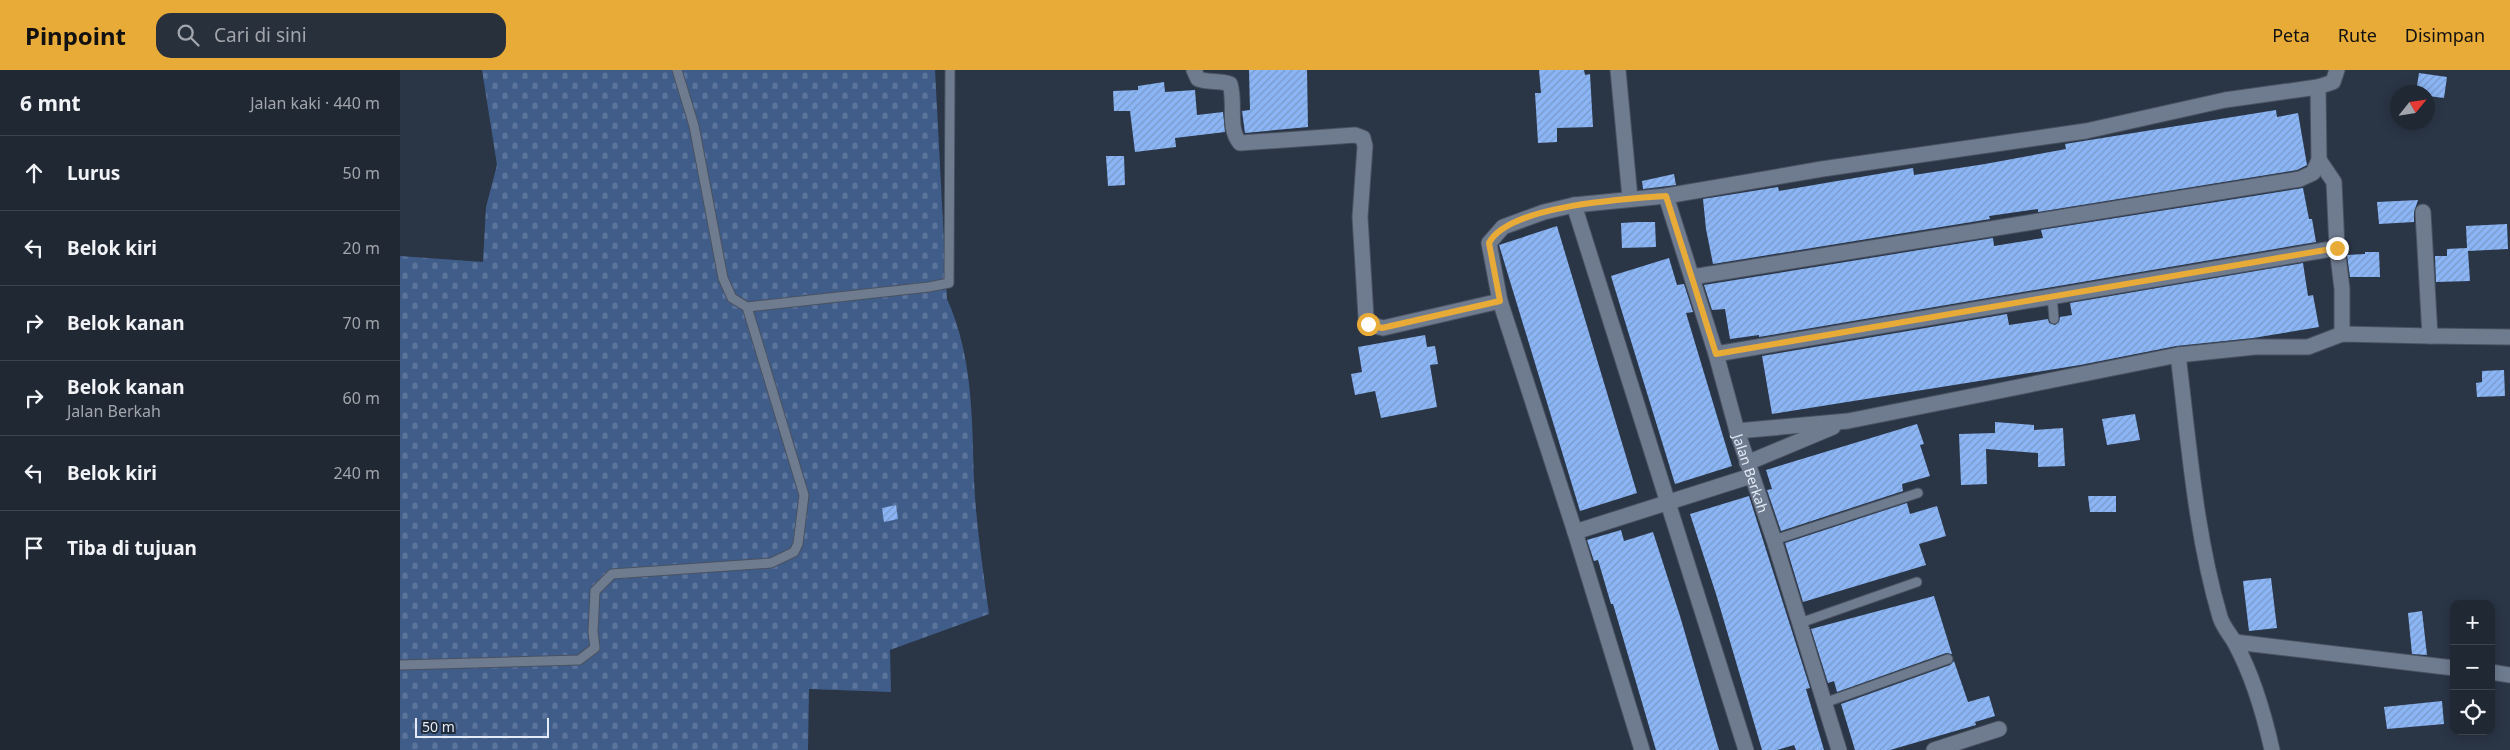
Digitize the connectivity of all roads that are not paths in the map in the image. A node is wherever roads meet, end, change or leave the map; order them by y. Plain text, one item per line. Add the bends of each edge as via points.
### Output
1 (678, 70) edge
2 (950, 70) edge
3 (1194, 70) edge
4 (1618, 70) edge
5 (2337, 70) edge
6 (2318, 87) junction
7 (2319, 160) junction
8 (1666, 196) junction
9 (1630, 198) junction
10 (1574, 205) junction
11 (2423, 212) dead end
12 (2337, 248) junction
13 (1692, 277) junction
14 (2052, 296) junction
15 (1500, 301) junction
16 (747, 307) junction
17 (2054, 319) dead end
18 (2342, 334) junction
19 (2430, 336) junction
20 (2510, 337) edge
21 (1716, 354) junction
22 (2178, 355) junction
23 (1848, 421) junction
24 (1737, 431) junction
25 (1749, 470) junction
26 (1918, 493) dead end
27 (1668, 503) junction
28 (1575, 532) junction
29 (1774, 540) junction
30 (1917, 582) dead end
31 (1800, 623) junction
32 (2235, 642) junction
33 (1948, 659) dead end
34 (400, 664) edge
35 (2450, 668) edge
36 (2495, 673) edge
37 (2510, 675) edge
38 (1824, 703) junction
39 (1999, 729) dead end
40 (1642, 750) edge
41 (1746, 750) edge
42 (1839, 750) edge
43 (1934, 750) edge
44 (2272, 750) edge

1 - 16 lane via 694,126 723,278 732,298
2 - 16 lane via 949,283
3 - 15 street via 1198,79 1230,84 1234,136 1240,143 1355,135 1363,138 1366,146 1360,217 1368,324 1382,328
4 - 9 street
5 - 6 street via 2333,82
6 - 7 street
6 - 8 street via 2225,100 2086,131 1898,157
7 - 12 street via 2334,182
7 - 13 street via 2313,172 2300,179
8 - 9 street
8 - 13 street, Jalan Berkah
9 - 10 street
10 - 15 street via 1504,226 1492,237 1489,243
10 - 27 street
11 - 19 street
12 - 14 street
12 - 18 street via 2342,289
13 - 21 street, Jalan Berkah
14 - 17 lane
14 - 21 street
15 - 28 street
16 - 34 lane via 804,495 798,544 794,552 771,563 612,574 596,591 592,632 595,648 579,660
18 - 19 street
18 - 22 street via 2308,347 2255,347
19 - 20 street
21 - 24 street, Jalan Berkah
22 - 23 street
22 - 32 street via 2197,514 2221,618
23 - 24 street
23 - 25 street
24 - 25 street, Jalan Berkah
25 - 27 street
25 - 29 street, Jalan Berkah
26 - 29 lane
27 - 28 street
27 - 41 street
28 - 40 street
29 - 31 street, Jalan Berkah
30 - 31 lane
31 - 38 street, Jalan Berkah
32 - 35 street
32 - 44 street via 2263,715
33 - 38 lane
36 - 37 street
38 - 42 street, Jalan Berkah
39 - 43 street

